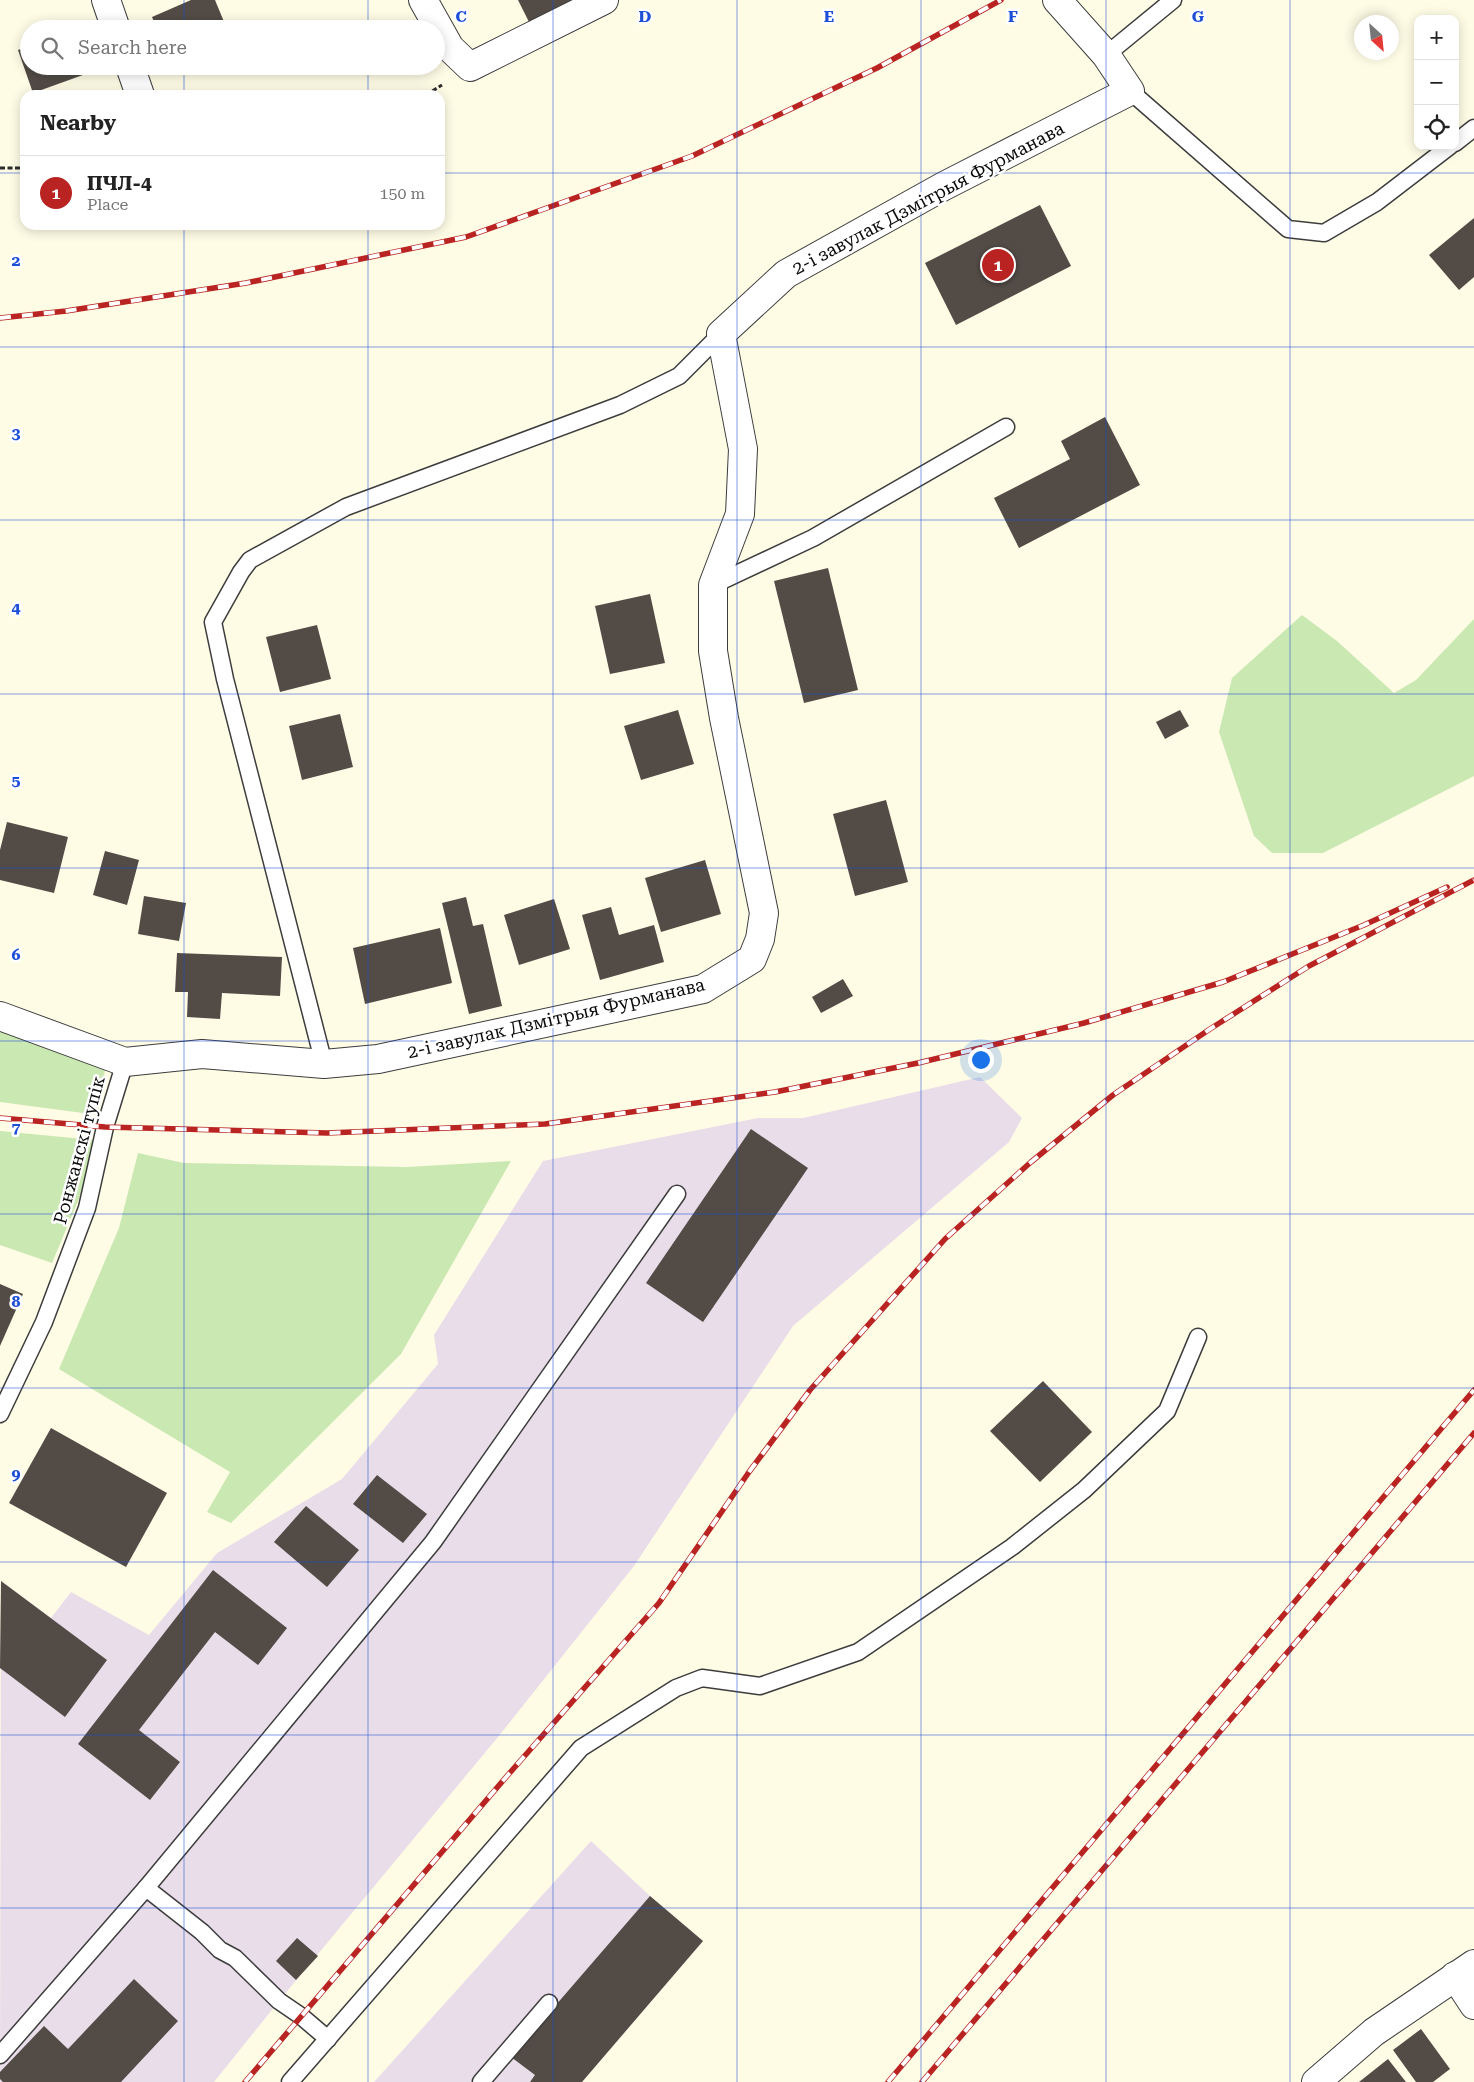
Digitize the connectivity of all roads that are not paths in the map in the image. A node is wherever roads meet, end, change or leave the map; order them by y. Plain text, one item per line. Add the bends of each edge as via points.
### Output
1 (106, 0) edge
2 (423, 0) edge
3 (604, 0) edge
4 (1057, 0) edge
5 (1173, 0) edge
6 (113, 20) edge
7 (434, 20) edge
8 (445, 39) edge
9 (1106, 55) junction
10 (133, 75) edge
11 (138, 90) edge
12 (1130, 91) junction
13 (1474, 128) edge
14 (1459, 140) edge
15 (1445, 150) edge
16 (721, 334) junction
17 (1006, 427) dead end
18 (713, 585) junction
19 (0, 1016) edge
20 (125, 1062) junction
21 (324, 1064) junction
22 (676, 1194) dead end
23 (1198, 1337) dead end
24 (0, 1414) edge
25 (146, 1888) junction
26 (1464, 1970) edge
27 (549, 2003) dead end
28 (1474, 2005) edge
29 (328, 2039) junction
30 (0, 2055) edge
31 (290, 2082) edge
32 (481, 2082) edge
33 (1316, 2082) edge

1 - 6 street
2 - 7 street
3 - 8 street via 470,67
4 - 9 street
5 - 9 lane
9 - 12 street
10 - 11 street
12 - 15 lane via 1288,229 1324,233 1377,202
12 - 16 street, 2-і завулак Дзмітрыя Фурманава via 944,186 786,274
13 - 14 lane
16 - 18 street, 2-і завулак Дзмітрыя Фурманава via 742,458 740,514
16 - 21 lane via 679,376 620,405 346,507 250,560 213,622
17 - 18 lane via 813,538
18 - 21 street, 2-і завулак Дзмітрыя Фурманава via 713,650 764,913 760,939 752,959 703,988 378,1059
19 - 20 street, 2-і завулак Дзмітрыя Фурманава
20 - 21 street, 2-і завулак Дзмітрыя Фурманава via 202,1054
20 - 24 lane, Ронжанскі тупік via 105,1127 87,1208 44,1322
22 - 25 lane via 433,1542
23 - 29 lane via 1167,1411 1084,1490 1012,1547 858,1652 760,1686 702,1678 676,1688 581,1748
25 - 29 lane via 220,1950 235,1958 279,2001
25 - 30 lane
26 - 28 street
26 - 33 street via 1374,2032
27 - 32 lane
29 - 31 lane

